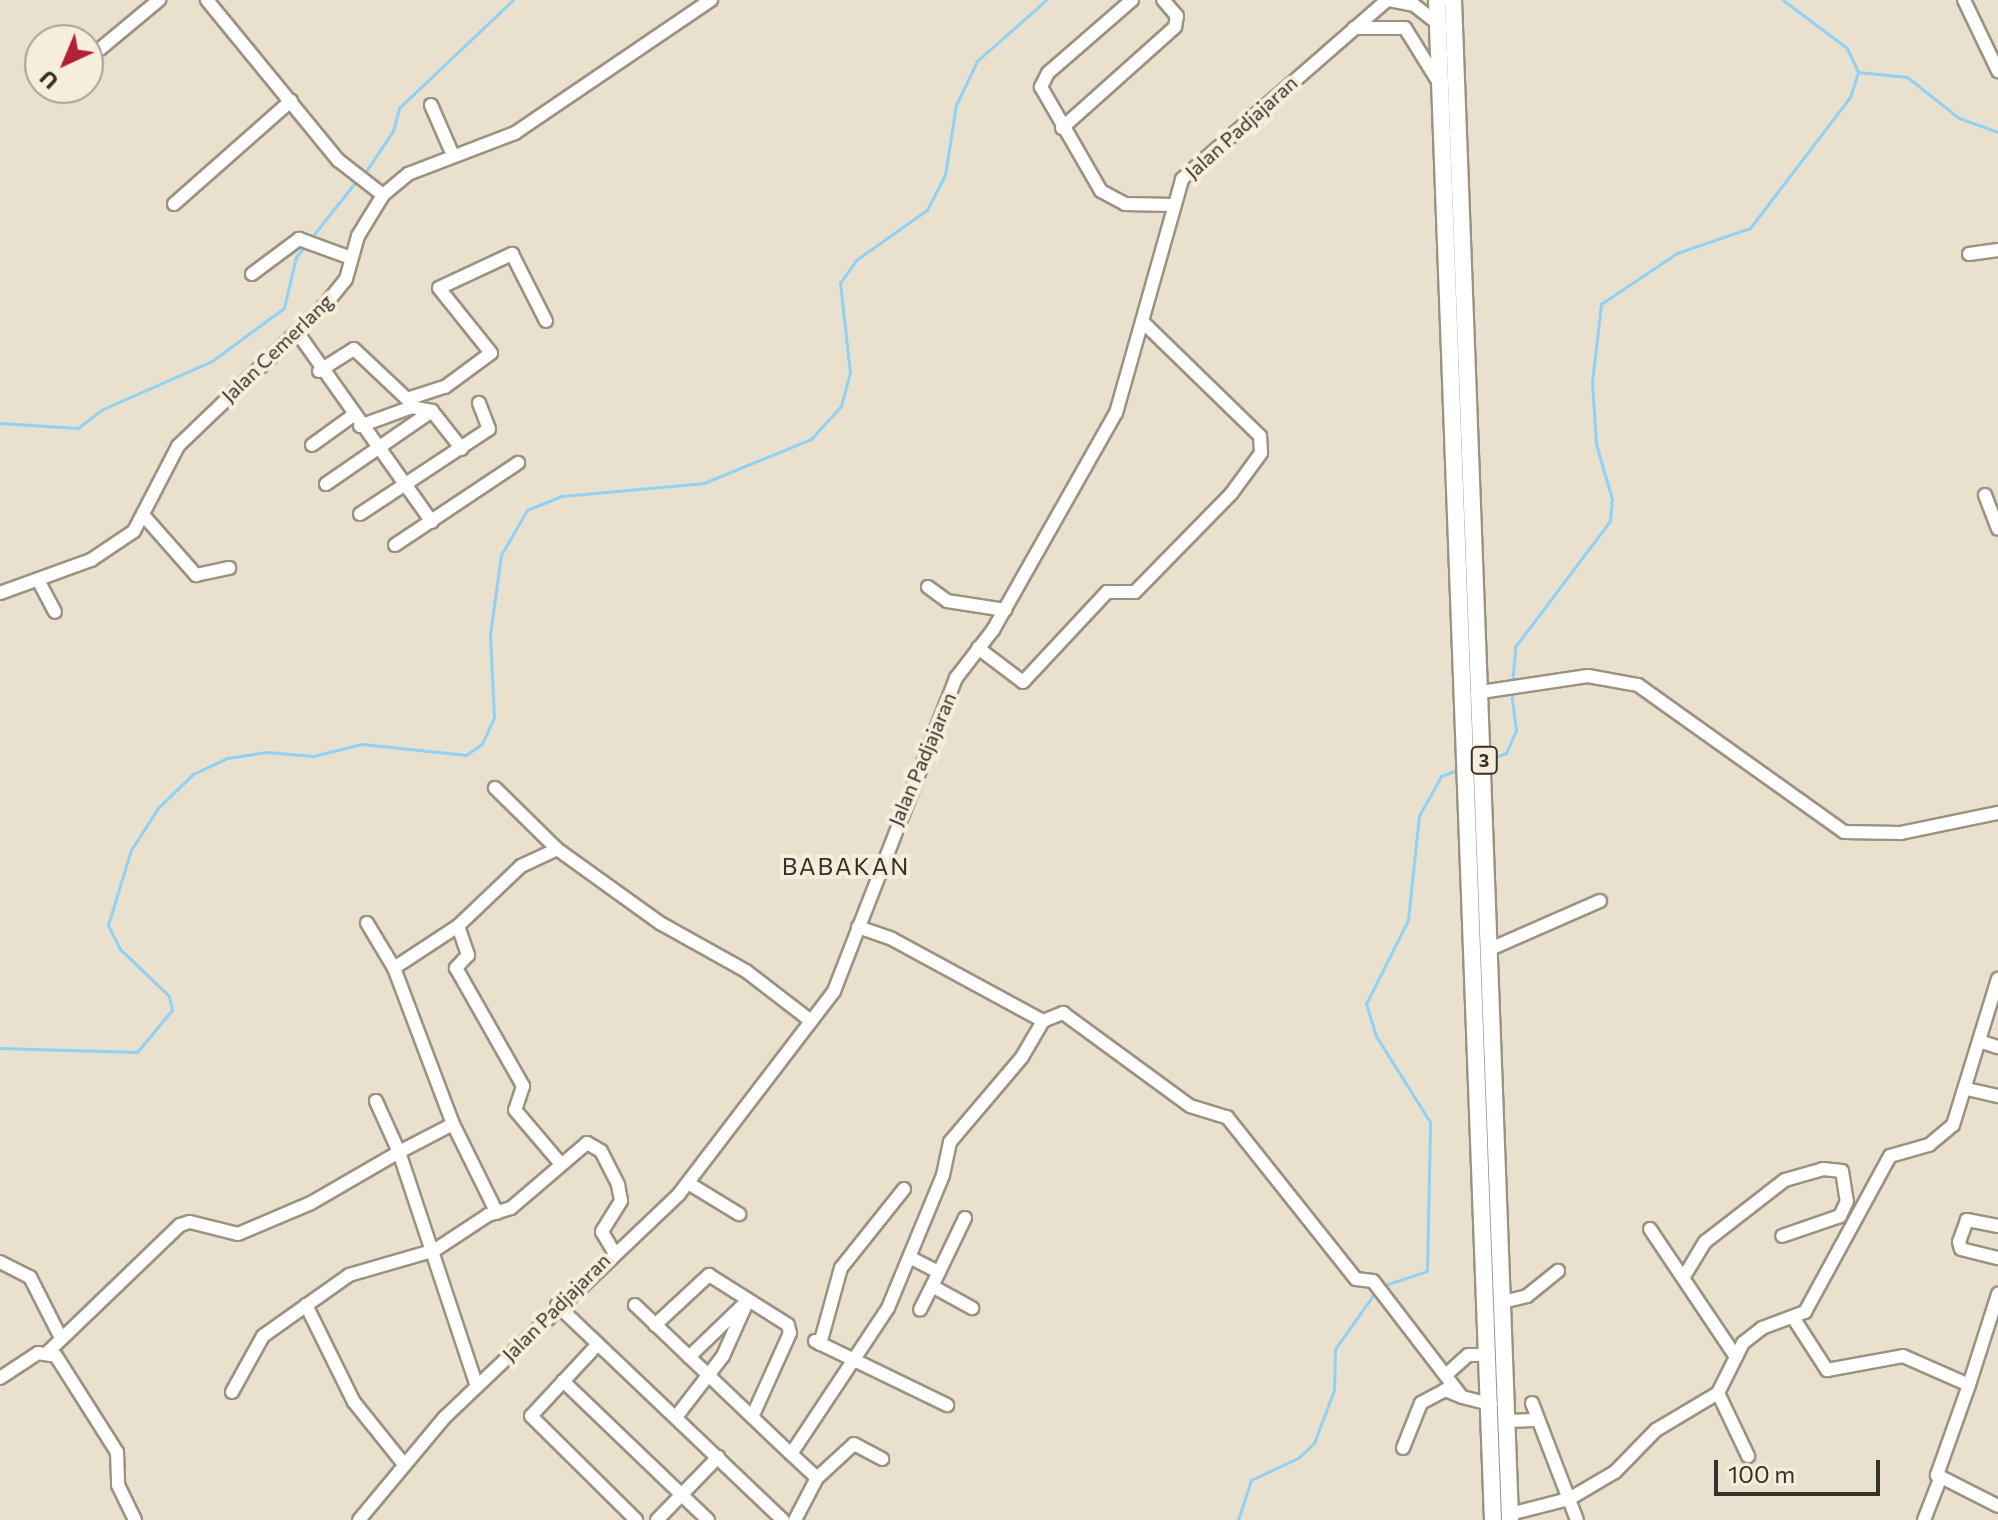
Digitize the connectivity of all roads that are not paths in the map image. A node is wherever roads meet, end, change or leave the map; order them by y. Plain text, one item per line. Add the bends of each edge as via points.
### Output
1 (159, 0) edge
2 (207, 0) edge
3 (711, 0) edge
4 (1132, 0) edge
5 (1163, 0) edge
6 (1388, 0) edge
7 (1437, 0) edge
8 (1453, 0) edge
9 (1964, 0) edge
10 (1438, 24) junction
11 (1354, 28) junction
12 (104, 46) edge
13 (1998, 71) edge
14 (1441, 86) junction
15 (291, 101) junction
16 (431, 105) dead end
17 (1062, 128) junction
18 (452, 153) junction
19 (1452, 156) junction
20 (383, 195) junction
21 (174, 204) dead end
22 (1173, 205) junction
23 (1998, 250) edge
24 (1969, 254) dead end
25 (351, 258) junction
26 (252, 274) dead end
27 (546, 321) dead end
28 (1144, 323) junction
29 (297, 332) junction
30 (319, 371) junction
31 (479, 403) dead end
32 (432, 411) junction
33 (356, 421) junction
34 (312, 445) dead end
35 (462, 449) junction
36 (380, 450) junction
37 (518, 463) dead end
38 (326, 484) dead end
39 (407, 488) junction
40 (1985, 495) dead end
41 (360, 514) dead end
42 (144, 516) junction
43 (432, 522) junction
44 (1998, 529) edge
45 (395, 545) dead end
46 (229, 568) dead end
47 (38, 580) junction
48 (928, 587) dead end
49 (0, 593) edge
50 (1005, 610) junction
51 (55, 612) dead end
52 (978, 648) junction
53 (1481, 692) junction
54 (495, 788) dead end
55 (1998, 813) edge
56 (557, 849) junction
57 (1600, 901) dead end
58 (367, 923) dead end
59 (458, 926) junction
60 (858, 927) junction
61 (1490, 949) junction
62 (394, 968) junction
63 (1998, 979) edge
64 (811, 1021) junction
65 (1043, 1021) junction
66 (1979, 1041) junction
67 (1998, 1047) edge
68 (1967, 1089) junction
69 (1998, 1096) edge
70 (376, 1101) dead end
71 (453, 1124) junction
72 (399, 1152) junction
73 (561, 1164) junction
74 (688, 1183) junction
75 (904, 1189) dead end
76 (497, 1213) junction
77 (739, 1214) dead end
78 (965, 1218) dead end
79 (1998, 1226) edge
80 (1650, 1229) dead end
81 (1782, 1236) dead end
82 (435, 1250) junction
83 (613, 1250) junction
84 (911, 1258) junction
85 (1998, 1258) edge
86 (0, 1262) edge
87 (1558, 1271) dead end
88 (939, 1272) junction
89 (1685, 1275) junction
90 (932, 1286) junction
91 (1998, 1294) edge
92 (748, 1300) junction
93 (1503, 1302) junction
94 (306, 1305) junction
95 (557, 1305) junction
96 (635, 1305) dead end
97 (972, 1308) dead end
98 (920, 1310) dead end
99 (1794, 1319) junction
100 (655, 1325) junction
101 (61, 1338) junction
102 (598, 1344) junction
103 (48, 1352) junction
104 (1488, 1355) junction
105 (689, 1357) junction
106 (1736, 1357) junction
107 (849, 1360) junction
108 (1448, 1373) junction
109 (710, 1376) junction
110 (0, 1378) edge
111 (563, 1381) junction
112 (1969, 1385) junction
113 (477, 1386) junction
114 (232, 1392) dead end
115 (1718, 1393) junction
116 (1462, 1397) junction
117 (1532, 1403) dead end
118 (1491, 1404) junction
119 (947, 1405) dead end
120 (676, 1417) junction
121 (752, 1417) junction
122 (1534, 1420) junction
123 (1507, 1421) junction
124 (1403, 1448) dead end
125 (791, 1454) junction
126 (1748, 1456) dead end
127 (718, 1457) junction
128 (882, 1459) dead end
129 (402, 1462) junction
130 (817, 1478) junction
131 (1940, 1479) junction
132 (681, 1495) junction
133 (1569, 1499) junction
134 (1998, 1506) edge
135 (1504, 1518) edge
136 (135, 1520) edge
137 (359, 1520) edge
138 (636, 1520) edge
139 (657, 1520) edge
140 (708, 1520) edge
141 (783, 1520) edge
142 (795, 1520) edge
143 (1577, 1520) edge
144 (1924, 1520) edge

1 - 12 street
2 - 15 street
3 - 18 street, Jalan Cemerlang via 515,133
4 - 17 street via 1042,79
5 - 17 street via 1177,16 1175,27
6 - 10 street, Jalan Padjajaran via 1414,5
6 - 11 street, Jalan Padjajaran
7 - 10 main road, 3
8 - 19 main road, 3
9 - 13 street
10 - 14 main road, 3
11 - 14 street via 1405,28
11 - 22 street, Jalan Padjajaran via 1190,167
14 - 19 main road, 3
15 - 20 street via 338,160
15 - 21 street
16 - 18 street
17 - 22 street via 1112,200
18 - 20 street, Jalan Cemerlang via 421,166
19 - 53 main road, 3
19 - 104 main road, 3
20 - 25 street, Jalan Cemerlang
22 - 28 street, Jalan Padjajaran
23 - 24 street
25 - 26 street via 299,239
25 - 29 street, Jalan Cemerlang via 346,279
27 - 30 street via 512,254 439,288 491,353 445,387 407,399 354,349
28 - 50 street, Jalan Padjajaran via 1116,413
28 - 52 street via 1260,436 1261,453 1231,494 1135,592 1107,592 1023,682
29 - 30 street
29 - 42 street, Jalan Cemerlang via 193,427
30 - 33 street
31 - 35 street via 491,427
32 - 33 street via 412,407
32 - 35 street
32 - 36 street
33 - 34 street
33 - 36 street
35 - 39 street
36 - 38 street
36 - 39 street
37 - 43 street
39 - 41 street
39 - 43 street
40 - 44 street
42 - 46 street via 196,575
42 - 47 street, Jalan Cemerlang via 112,549
43 - 45 street
47 - 49 street, Jalan Cemerlang
47 - 51 street
48 - 50 street via 947,601
50 - 52 street, Jalan Padjajaran
52 - 60 street, Jalan Padjajaran via 933,728
53 - 55 street via 1588,676 1638,685 1844,832 1901,833
53 - 61 main road, 3
54 - 56 street
56 - 59 street via 521,866
56 - 64 street via 660,923 746,971
57 - 61 street
58 - 62 street
59 - 62 street
59 - 73 street via 468,955 456,968 523,1086 515,1110
60 - 64 street, Jalan Padjajaran via 834,991
60 - 65 street via 892,939
61 - 93 main road, 3
62 - 71 street
63 - 66 street
64 - 74 street, Jalan Padjajaran
65 - 84 street via 950,1142
65 - 108 street via 1063,1013 1190,1106 1227,1117 1356,1279 1373,1281
66 - 67 street
66 - 68 street
68 - 69 street
68 - 99 street via 1948,1132 1929,1145 1896,1152 1886,1162 1823,1287
70 - 72 street
71 - 72 street
71 - 76 street via 480,1168
72 - 82 street
72 - 101 street via 311,1203 238,1234 190,1222 180,1225
73 - 76 street
73 - 83 street via 587,1143 613,1169 621,1201 602,1232
74 - 77 street
74 - 83 street, Jalan Padjajaran
75 - 107 street via 841,1268 818,1343
76 - 82 street
78 - 88 street
79 - 85 street via 1967,1220 1959,1242 1961,1249
80 - 89 street
81 - 89 street via 1840,1216 1847,1201 1842,1171 1823,1169 1785,1180 1705,1242
82 - 94 street via 349,1275
82 - 113 street
83 - 95 street, Jalan Padjajaran
84 - 88 street
84 - 107 street via 888,1308
86 - 101 street via 30,1277
87 - 93 street via 1527,1296
88 - 90 street
89 - 106 street
90 - 97 street
90 - 98 street
91 - 112 street
92 - 100 street via 706,1275
92 - 105 street
92 - 109 street
92 - 121 street via 791,1328
93 - 123 main road, 3
94 - 114 street via 263,1336
94 - 129 street via 354,1402
95 - 102 street
95 - 113 street, Jalan Padjajaran
96 - 100 street
99 - 106 street via 1762,1328
99 - 112 street via 1827,1370 1903,1356
100 - 105 street
101 - 103 street
102 - 111 street
102 - 120 street
103 - 110 street
103 - 136 street via 63,1365 117,1452 118,1485
104 - 108 street via 1463,1357
104 - 118 main road, 3
105 - 109 street
106 - 115 street
107 - 119 street
107 - 125 street
108 - 116 street
109 - 120 street
109 - 121 street
111 - 132 street
111 - 138 street via 532,1418
112 - 131 street
113 - 129 street, Jalan Padjajaran
115 - 126 street
115 - 133 street via 1656,1430 1615,1472
116 - 118 street
116 - 124 street via 1438,1391 1421,1403
117 - 122 street
118 - 135 main road, 3
120 - 127 street
121 - 125 street
122 - 123 street
122 - 133 street
123 - 135 main road, 3
125 - 130 street
127 - 132 street
127 - 141 street
128 - 130 street via 854,1444
129 - 137 street, Jalan Padjajaran
130 - 142 street
131 - 134 street
131 - 144 street
132 - 139 street
132 - 140 street
133 - 135 street
133 - 143 street

